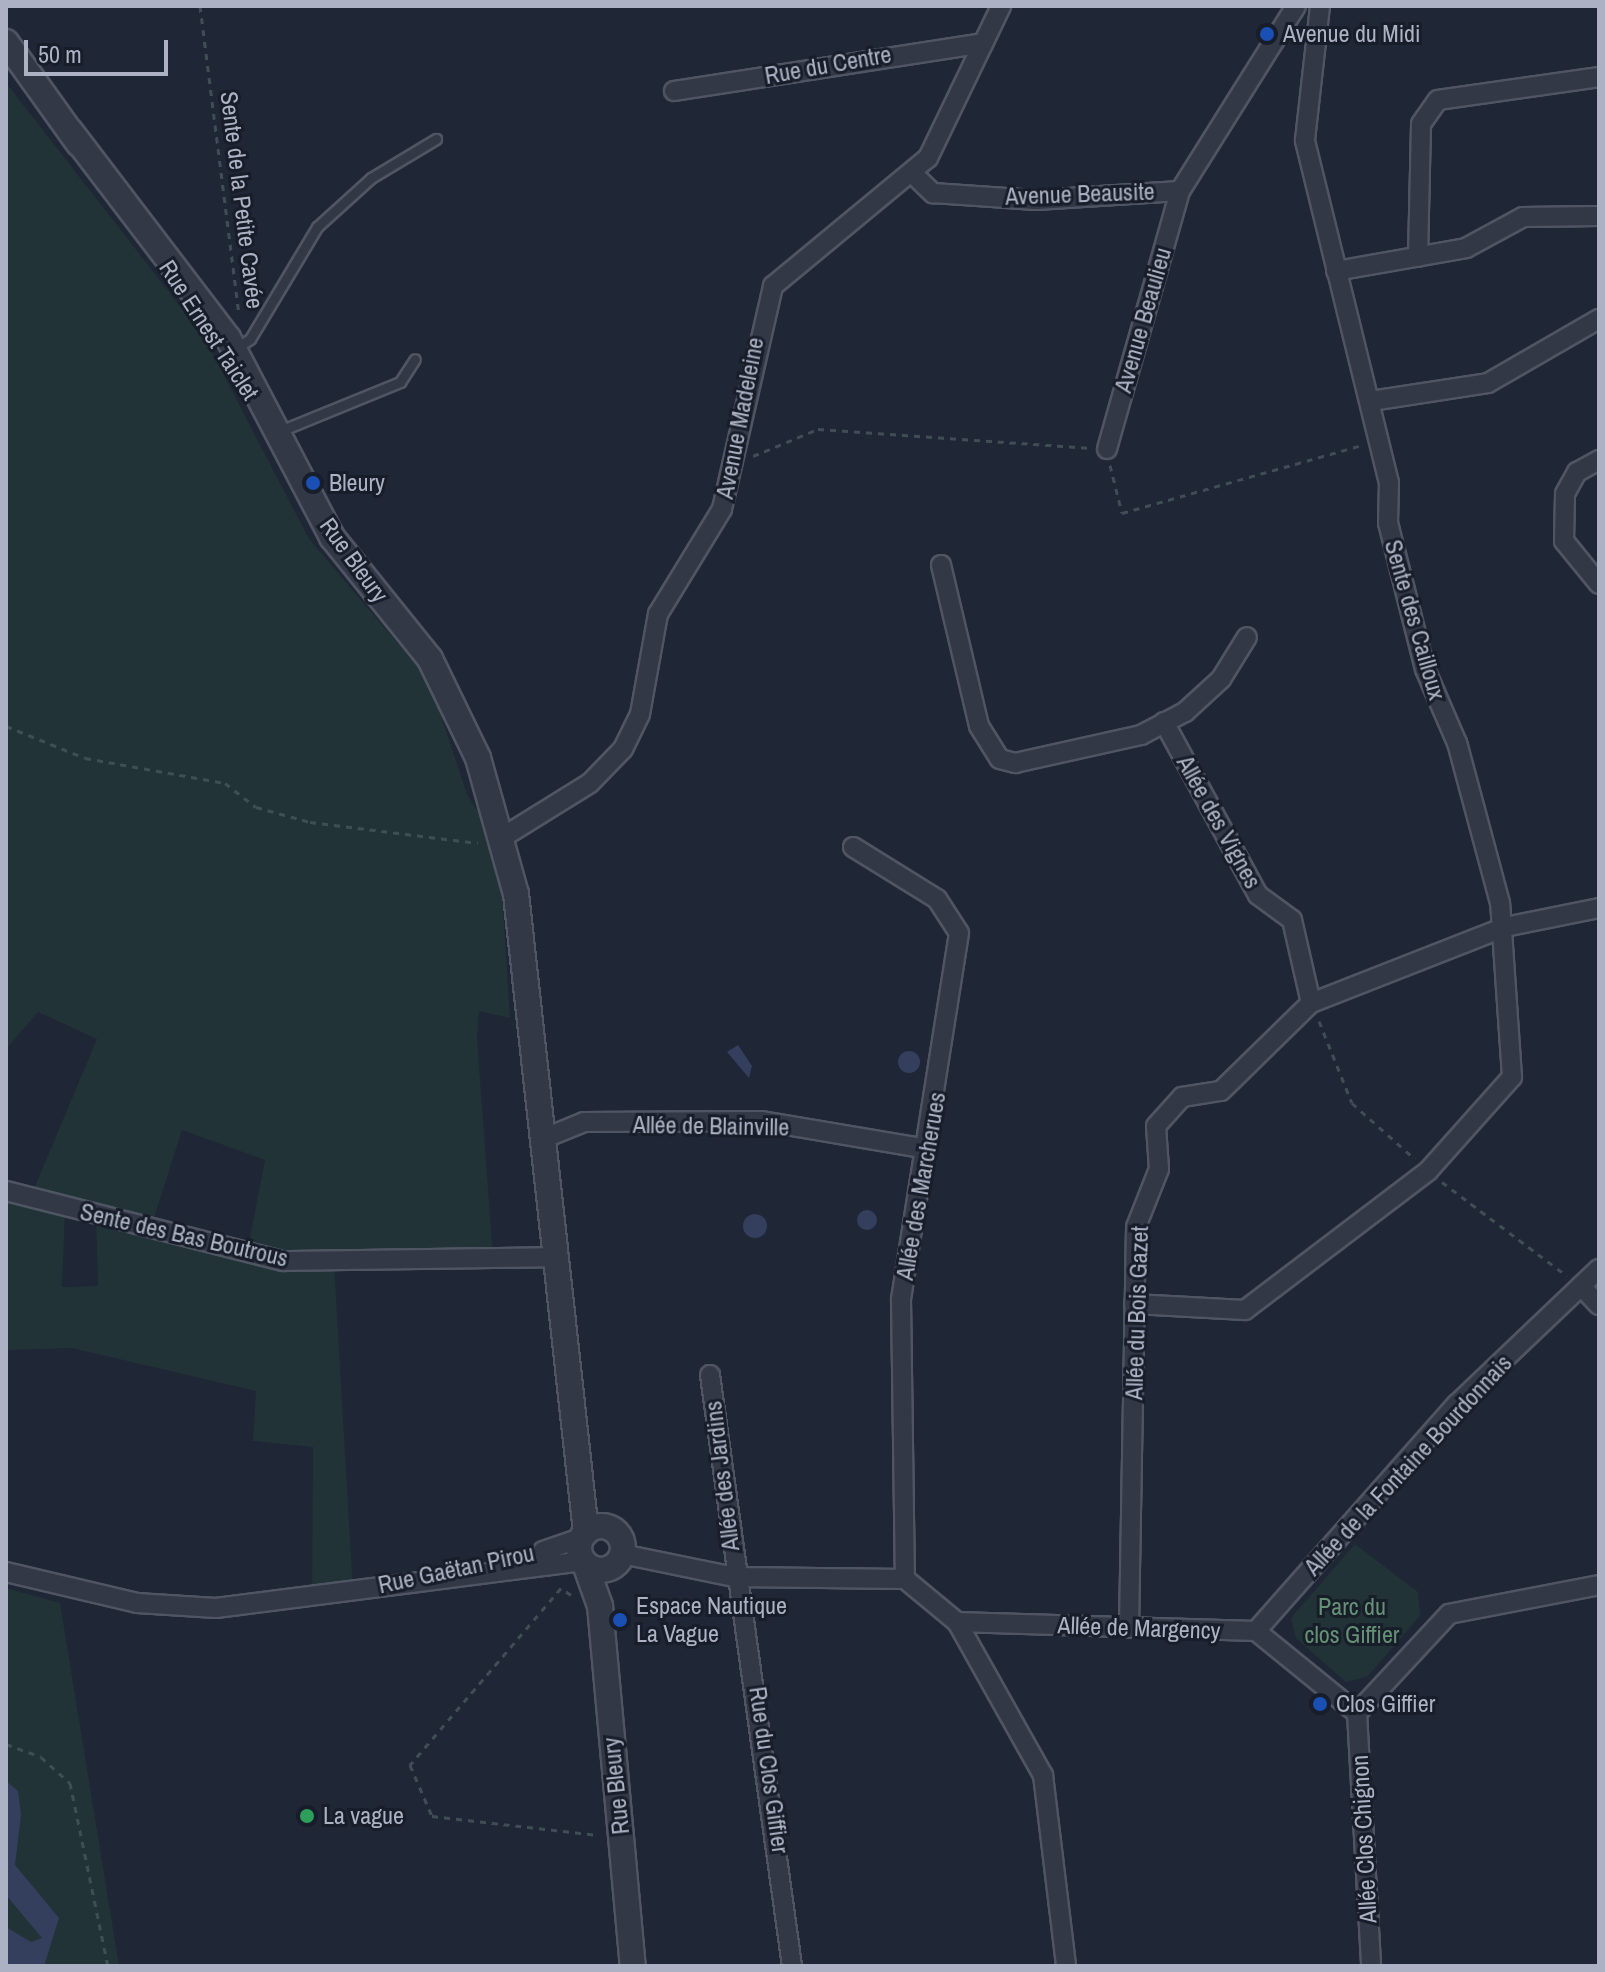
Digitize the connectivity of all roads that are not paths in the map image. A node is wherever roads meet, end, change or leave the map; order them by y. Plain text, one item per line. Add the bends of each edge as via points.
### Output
1 (1001, 6) edge
2 (1296, 6) edge
3 (1320, 6) edge
4 (6, 42) edge
5 (983, 43) junction
6 (1599, 77) edge
7 (674, 91) dead end
8 (436, 139) dead end
9 (913, 174) junction
10 (1180, 191) junction
11 (1599, 216) edge
12 (1418, 257) junction
13 (1336, 271) junction
14 (1599, 319) edge
15 (231, 346) junction
16 (415, 359) dead end
17 (259, 390) joint
18 (1371, 401) junction
19 (276, 433) junction
20 (1107, 449) road end
21 (1599, 460) edge
22 (941, 565) dead end
23 (1599, 584) edge
24 (1247, 637) dead end
25 (1164, 722) junction
26 (503, 837) junction
27 (853, 847) dead end
28 (1599, 908) edge
29 (1505, 927) junction
30 (1311, 1003) junction
31 (545, 1138) junction
32 (927, 1149) junction
33 (6, 1191) edge
34 (557, 1257) junction
35 (1599, 1269) edge
36 (1581, 1286) junction
37 (1134, 1304) junction
38 (1599, 1305) edge
39 (710, 1375) dead end
40 (586, 1488) junction
41 (584, 1549) junction
42 (618, 1551) junction
43 (6, 1572) edge
44 (734, 1577) junction
45 (905, 1579) junction
46 (1599, 1585) edge
47 (600, 1606) junction
48 (957, 1622) junction
49 (1129, 1628) junction
50 (1256, 1631) junction
51 (1357, 1713) junction
52 (633, 1966) edge
53 (792, 1966) edge
54 (1066, 1966) edge
55 (1371, 1966) edge

1 - 5 street, Avenue Madeleine
2 - 10 street, Avenue Beausite
3 - 13 street via 1305,140
4 - 15 street, Rue Ernest Taiclet
5 - 7 street, Rue du Centre
5 - 9 street, Avenue Madeleine via 928,158
6 - 12 street via 1438,100 1421,124
8 - 15 lane via 371,178 317,227 250,339
9 - 10 street, Avenue Beausite via 933,193 1036,200
9 - 26 street, Avenue Madeleine via 773,286 722,509 655,622 634,731 590,783
10 - 20 street, Avenue Beaulieu
11 - 12 street via 1523,217 1466,248
12 - 13 street
13 - 18 street
14 - 18 street via 1488,383
15 - 17 street, Rue Ernest Taiclet
15 - 19 street, Rue Ernest Taiclet
16 - 19 lane via 400,382
17 - 19 street, Rue Bleury
18 - 29 street, Sente des Cailloux via 1390,492 1388,523 1425,669 1457,743
19 - 26 street, Rue Bleury via 332,537 415,640 446,688
21 - 23 street via 1577,472 1565,494 1564,541
22 - 25 street via 979,726 1000,759 1083,752
24 - 25 street via 1221,679
25 - 30 street, Allée des Vignes via 1258,895 1292,920
26 - 31 street
27 - 32 street, Allée des Marcherues via 937,899 959,933
28 - 29 street, Allée du Bois Gazet
29 - 30 street, Allée du Bois Gazet
29 - 37 street, Sente des Cailloux via 1512,1077 1428,1171 1245,1310
30 - 37 street, Allée du Bois Gazet via 1221,1091 1182,1097 1156,1126 1159,1169 1136,1227
31 - 32 street, Allée de Blainville via 584,1122 762,1121
31 - 34 street
32 - 45 street, Allée des Marcherues via 901,1299
33 - 34 street, Sente des Bas Boutrous via 283,1261
34 - 40 street
35 - 36 street, Allée de la Fontaine Bourdonnais
36 - 38 street
36 - 50 street, Allée de la Fontaine Bourdonnais via 1457,1404
37 - 49 street, Allée du Bois Gazet
39 - 44 street, Allée des Jardins
40 - 41 street
40 - 42 street
41 - 42 street
41 - 42 street via 599,1526
41 - 43 street, Rue Gaëtan Pirou via 329,1597 216,1608 137,1603
41 - 47 street, Rue Bleury
42 - 44 street
42 - 47 street, Rue Bleury
44 - 45 street
44 - 53 street, Rue du Clos Giffier via 743,1589
45 - 48 street
46 - 51 street via 1449,1614
47 - 52 street, Rue Bleury
48 - 49 street, Allée de Margency
48 - 54 street via 1043,1775
49 - 50 street, Allée de Margency
50 - 51 street, Allée de Margency
51 - 55 street, Allée Clos Chignon

